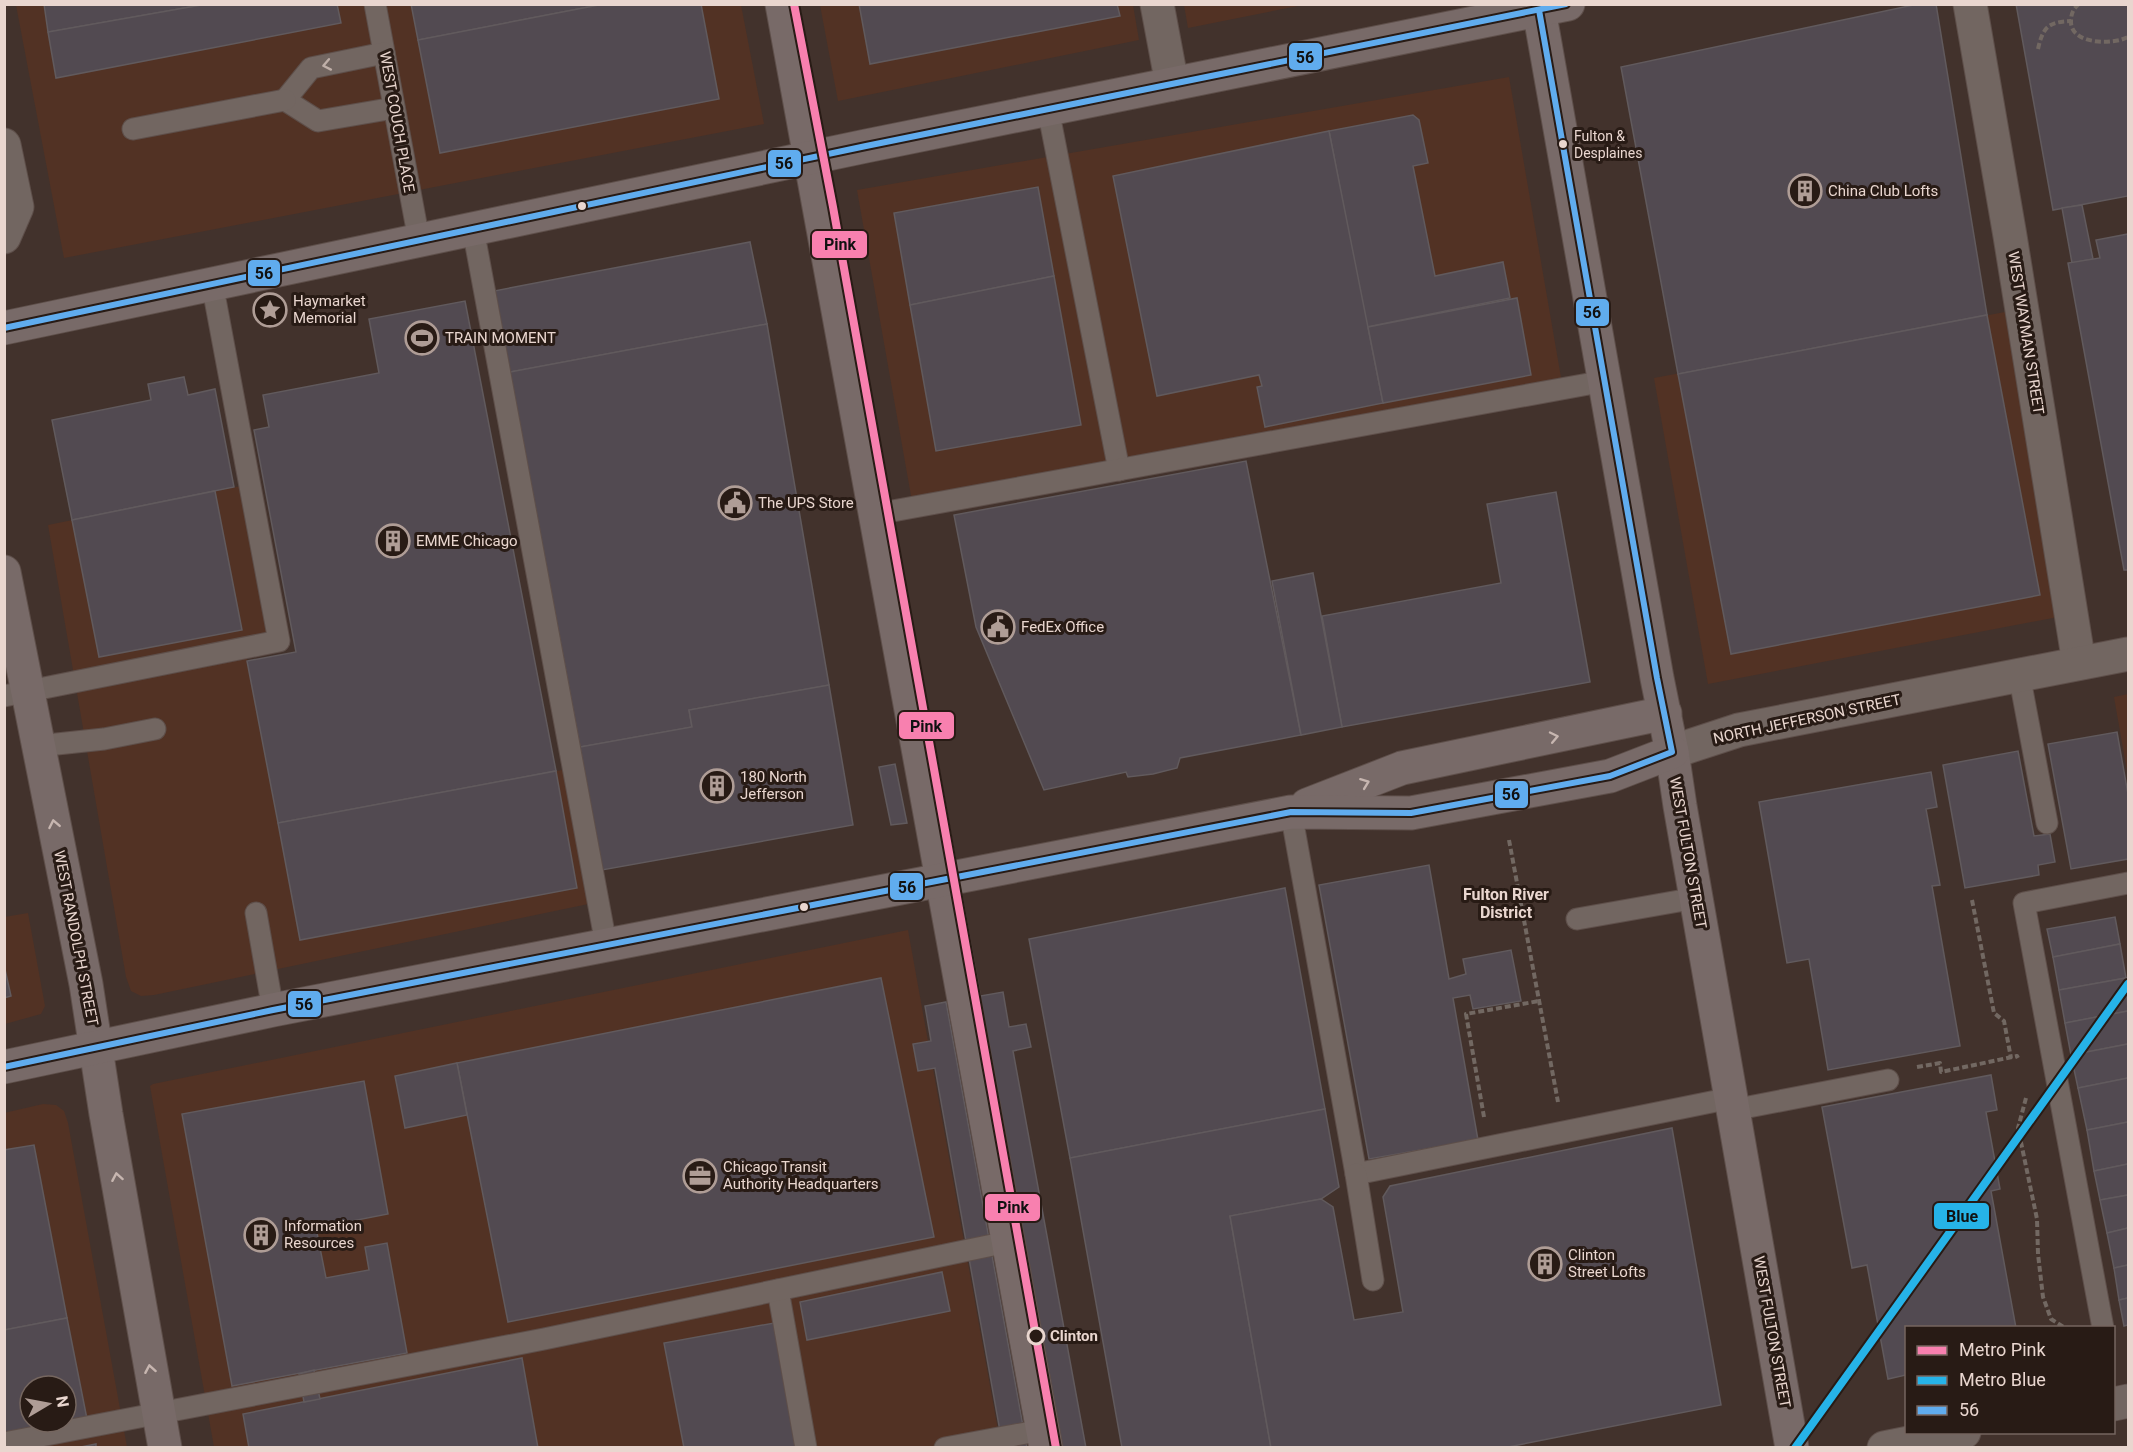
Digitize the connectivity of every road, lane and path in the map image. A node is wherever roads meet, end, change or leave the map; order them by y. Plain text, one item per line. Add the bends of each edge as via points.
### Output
1 (375, 4) edge
2 (782, 4) edge
3 (1156, 4) edge
4 (1970, 4) edge
5 (2079, 4) edge
6 (1548, 6) edge
7 (2071, 21) junction
8 (2128, 37) edge
9 (2038, 49) dead end
10 (384, 53) junction
11 (1172, 84) junction
12 (285, 100) junction
13 (394, 108) junction
14 (1048, 109) junction
15 (133, 129) dead end
16 (4, 144) edge
17 (811, 158) junction
18 (472, 229) junction
19 (4, 237) edge
20 (419, 240) junction
21 (212, 283) junction
22 (4, 328) edge
23 (1605, 381) junction
24 (1119, 470) junction
25 (876, 514) junction
26 (4, 572) edge
27 (2128, 654) edge
28 (2079, 663) junction
29 (2019, 675) junction
30 (16, 694) edge
31 (1665, 713) junction
32 (155, 729) dead end
33 (38, 746) junction
34 (1672, 752) junction
35 (1291, 812) junction
36 (2047, 823) dead end
37 (1509, 840) dead end
38 (943, 878) junction
39 (2128, 883) edge
40 (1696, 898) junction
41 (1972, 900) dead end
42 (256, 913) dead end
43 (1577, 919) dead end
44 (606, 944) junction
45 (1539, 1001) junction
46 (273, 1010) junction
47 (95, 1047) junction
48 (2011, 1058) junction
49 (4, 1067) edge
50 (2020, 1067) dead end
51 (1888, 1080) joint
52 (2024, 1089) dead end
53 (1732, 1104) junction
54 (1564, 1133) junction
55 (1489, 1147) junction
56 (1356, 1174) junction
57 (1007, 1242) junction
58 (1373, 1280) dead end
59 (778, 1290) junction
60 (2062, 1326) edge
61 (2103, 1326) edge
62 (158, 1412) junction
63 (1954, 1434) edge
64 (1044, 1439) edge
65 (4, 1443) edge
66 (165, 1448) edge
67 (806, 1448) edge
68 (945, 1448) edge
69 (1792, 1448) edge
70 (1884, 1448) edge

1 - 10 lane, WEST COUCH PLACE
2 - 17 main road
3 - 11 street
4 - 28 street, WEST WAYMAN STREET
5 - 7 path via 2071,13
6 - 11 main road
6 - 23 main road, WEST FULTON STREET
7 - 8 path via 2076,33 2094,42
7 - 9 path via 2048,26
10 -> 12 lane via 311,68
10 - 13 lane, WEST COUCH PLACE
11 - 14 main road
12 - 13 lane via 318,121
12 - 15 lane
13 - 20 lane, WEST COUCH PLACE
14 - 17 main road
14 - 24 lane
16 - 19 street via 17,207
17 - 18 main road
17 - 25 main road
18 - 20 main road
18 - 44 lane
20 - 21 main road
21 - 22 main road
21 - 30 lane via 279,641
23 - 24 lane
23 - 31 main road, WEST FULTON STREET
24 - 25 lane
25 - 38 main road
26 - 30 main road, WEST RANDOLPH STREET
27 - 28 street, NORTH JEFFERSON STREET
28 - 29 street, NORTH JEFFERSON STREET
29 - 34 street, NORTH JEFFERSON STREET via 1739,730
29 - 36 lane
30 - 33 main road, WEST RANDOLPH STREET
31 - 34 main road, WEST FULTON STREET
35 -> 31 main road via 1402,768
32 - 33 lane
47 -> 33 main road, WEST RANDOLPH STREET
34 - 35 main road, NORTH JEFFERSON STREET via 1611,776 1411,813
34 - 40 main road, WEST FULTON STREET
35 - 38 main road, NORTH JEFFERSON STREET
35 - 56 lane
37 - 45 path
38 - 44 main road, NORTH JEFFERSON STREET
38 - 57 main road
39 - 61 lane via 2024,903
40 - 43 lane
40 - 53 main road, WEST FULTON STREET
41 - 48 path via 1994,1013 2004,1021
42 - 46 lane
44 - 46 main road, NORTH JEFFERSON STREET
45 - 54 path
45 - 55 path via 1466,1014
46 - 47 main road, NORTH JEFFERSON STREET
47 - 49 main road, NORTH JEFFERSON STREET
62 -> 47 main road, WEST RANDOLPH STREET
48 - 50 path via 2017,1056
48 - 51 path via 1941,1072 1940,1063 1896,1071
51 - 53 lane
52 - 60 path via 2026,1100 2018,1128 2037,1219 2043,1297 2051,1319
53 - 54 lane
53 - 69 main road, WEST FULTON STREET
54 - 55 lane
55 - 56 lane
56 - 58 lane
57 - 59 lane
57 - 64 main road
59 - 62 lane
59 - 67 lane
62 - 65 lane
62 - 66 main road, WEST RANDOLPH STREET
63 - 70 street
64 - 68 lane

